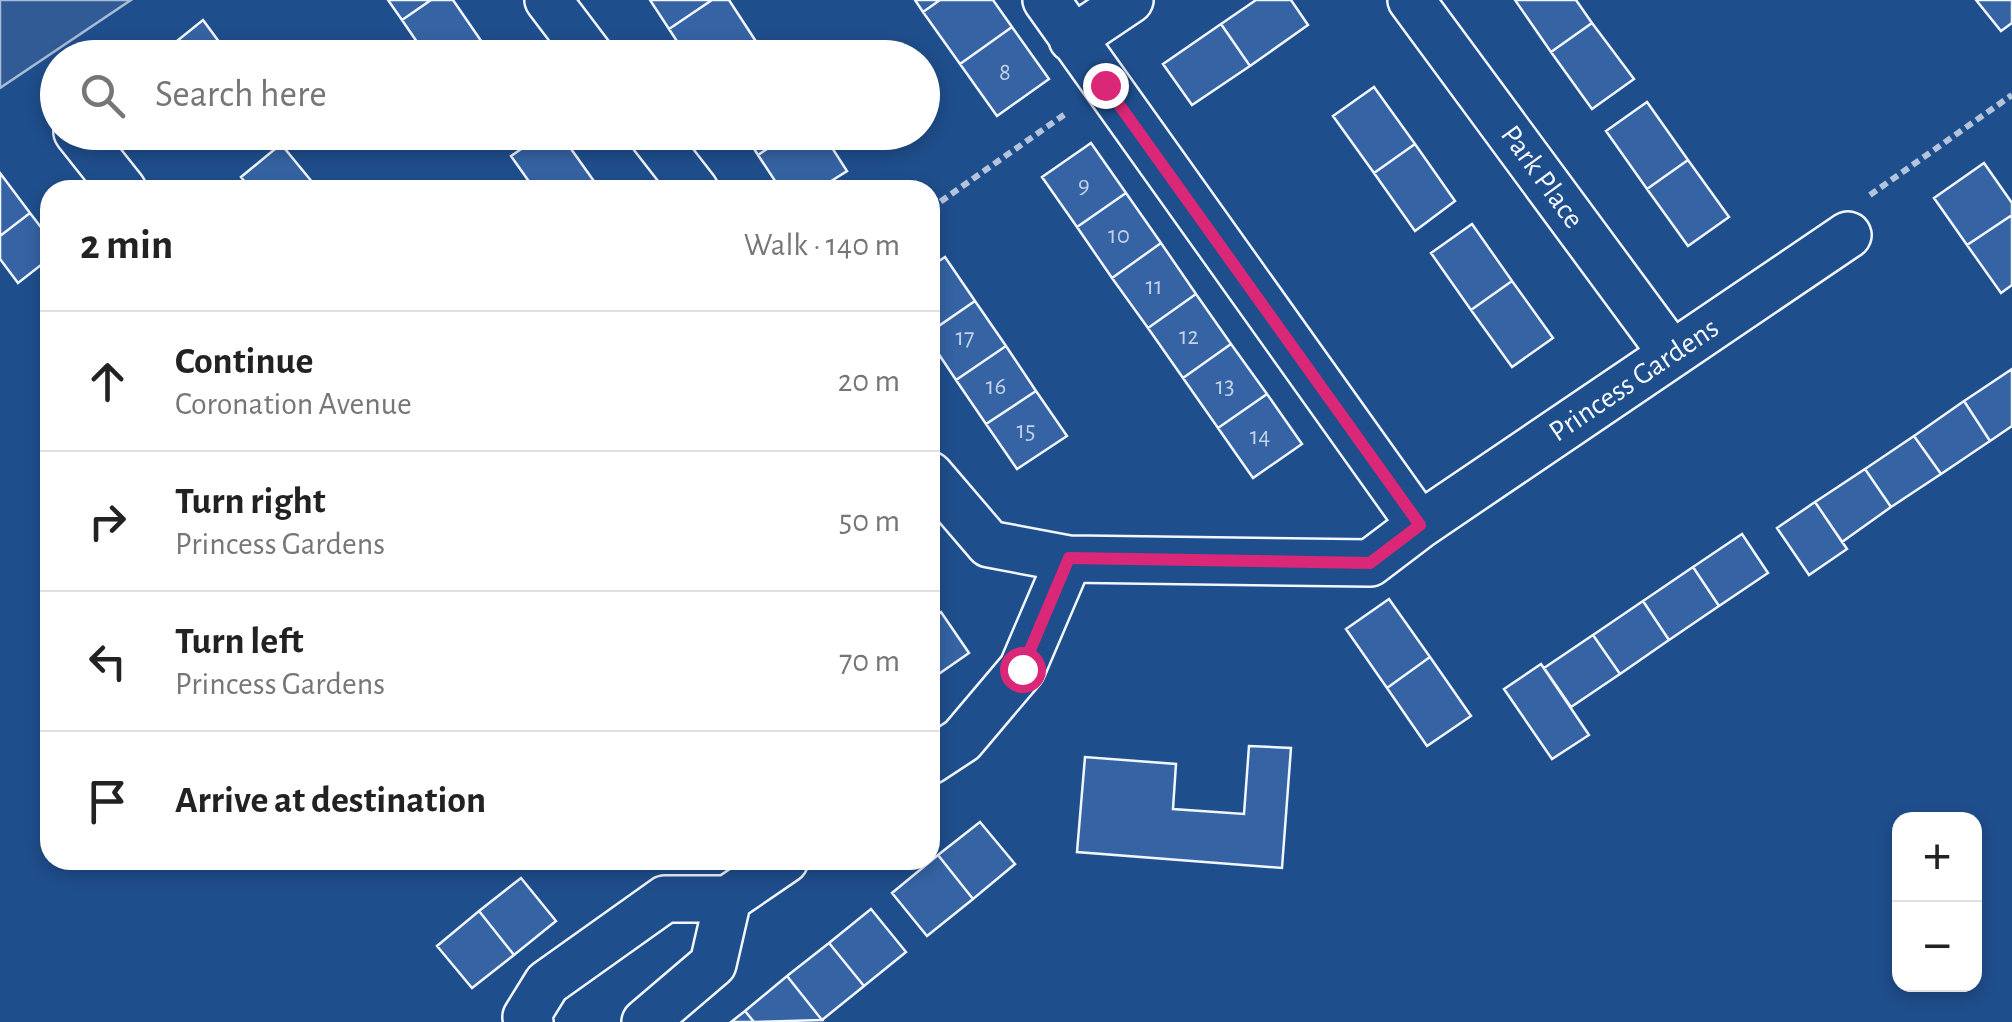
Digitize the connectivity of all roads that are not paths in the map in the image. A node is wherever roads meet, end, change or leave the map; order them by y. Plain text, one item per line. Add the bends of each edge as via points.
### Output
1 (548, 0) edge
2 (1046, 0) edge
3 (1130, 0) edge
4 (1411, 0) edge
5 (1072, 39) junction
6 (578, 40) edge
7 (91, 150) edge
8 (664, 150) edge
9 (115, 180) edge
10 (687, 180) edge
11 (1848, 235) road end
12 (1672, 354) junction
13 (940, 486) edge
14 (1420, 525) junction
15 (1069, 558) junction
16 (940, 755) edge
17 (672, 870) edge
18 (769, 870) edge
19 (728, 898) junction
20 (530, 1022) edge
21 (645, 1022) edge

1 - 6 street
2 - 5 street
3 - 5 street
4 - 12 street, Park Place
5 - 14 street
7 - 9 street
8 - 10 street
11 - 12 street, Princess Gardens
12 - 14 street, Princess Gardens
13 - 15 street, Princess Gardens via 990,544
14 - 15 street, Princess Gardens via 1370,563
15 - 16 street via 1022,669 962,740
17 - 19 street
18 - 19 street
19 - 20 street via 665,898 547,983 526,1016
19 - 21 street via 713,964

